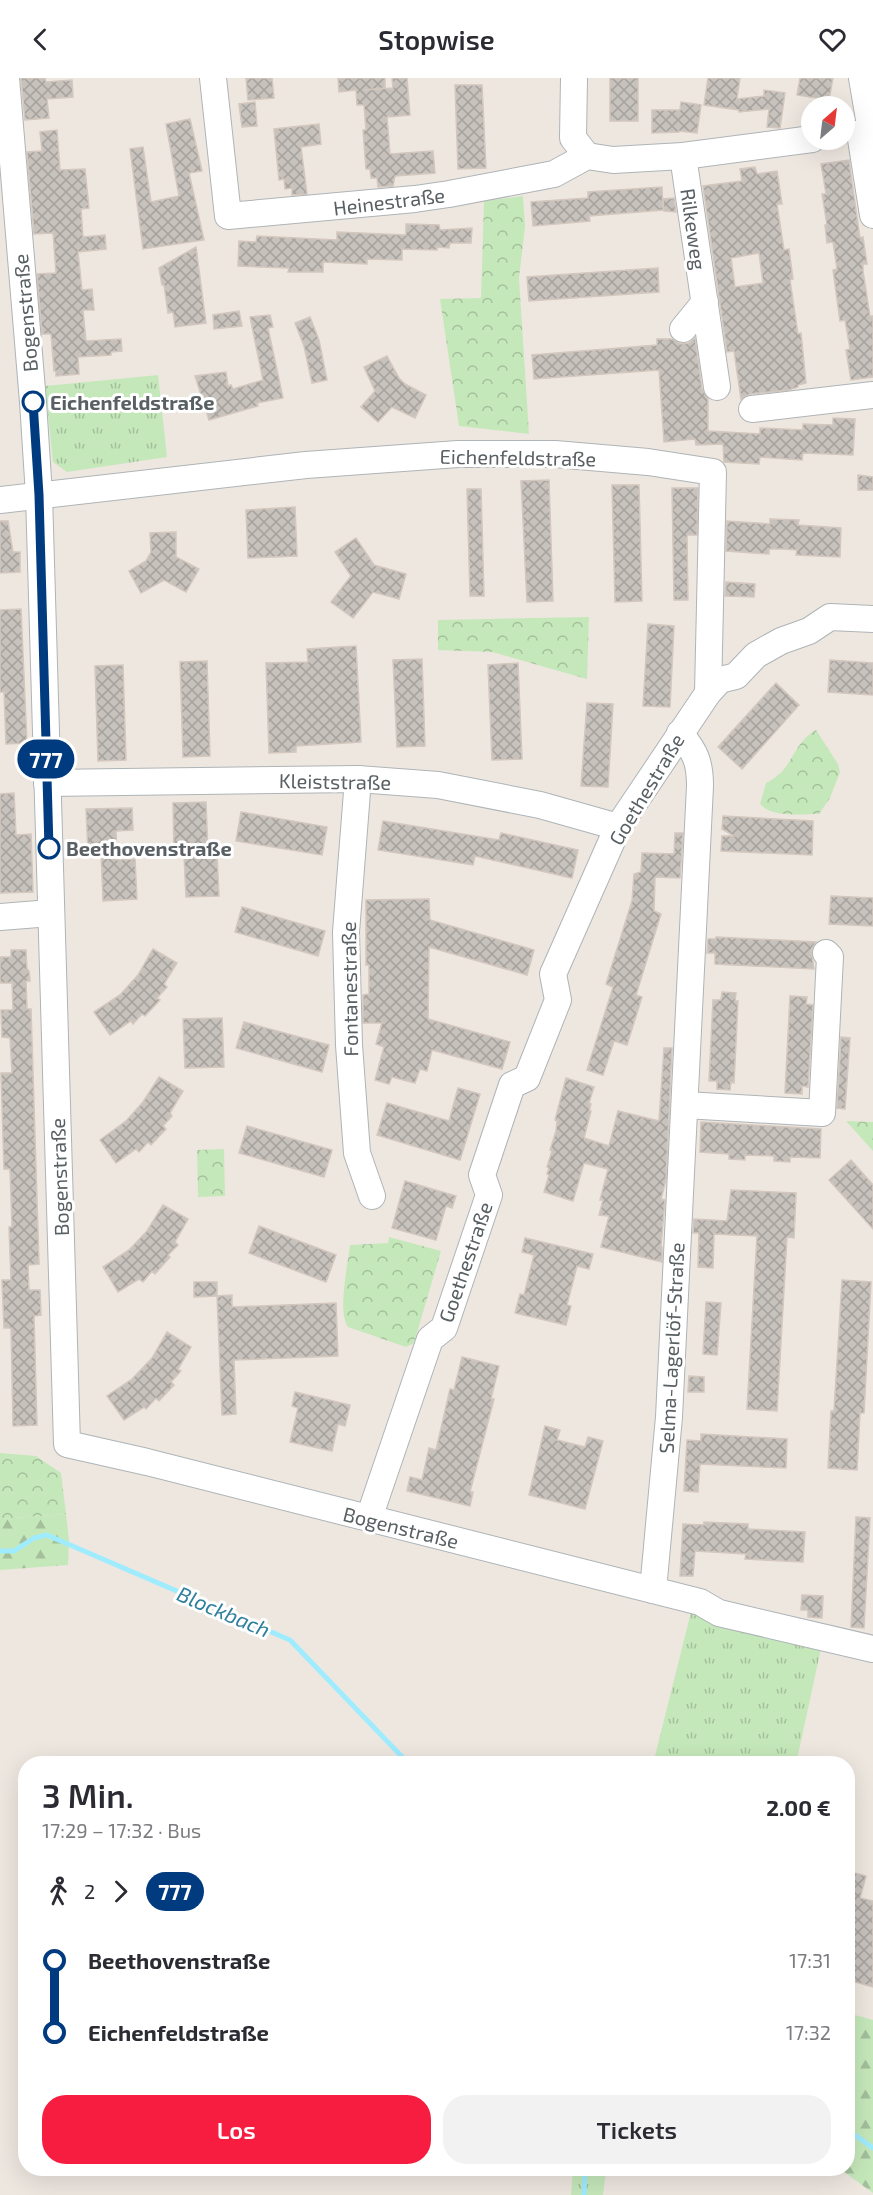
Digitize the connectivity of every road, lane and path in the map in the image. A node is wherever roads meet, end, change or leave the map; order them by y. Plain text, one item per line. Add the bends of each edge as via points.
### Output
1 (6, 78) edge
2 (213, 78) edge
3 (574, 78) edge
4 (862, 78) edge
5 (862, 132) edge
6 (801, 140) edge
7 (587, 156) junction
8 (683, 156) junction
9 (873, 215) edge
10 (705, 302) junction
11 (683, 328) dead end
12 (717, 387) dead end
13 (873, 395) edge
14 (752, 409) dead end
15 (39, 495) junction
16 (0, 500) edge
17 (873, 619) edge
18 (708, 693) junction
19 (680, 733) junction
20 (358, 779) junction
21 (47, 783) junction
22 (618, 827) junction
23 (51, 913) junction
24 (0, 917) edge
25 (826, 953) dead end
26 (685, 1105) junction
27 (372, 1196) dead end
28 (369, 1518) junction
29 (653, 1590) junction
30 (873, 1649) edge

1 - 15 street, Bogenstraße
2 - 7 street, Heinestraße via 228,216 415,200 554,174
3 - 7 street via 573,138
4 - 5 street
5 - 9 street
6 - 8 street
7 - 8 street via 613,160
8 - 10 street, Rilkeweg
10 - 11 street
10 - 12 street, Rilkeweg
13 - 14 street
15 - 16 street, Eichenfeldstraße
15 - 18 street, Eichenfeldstraße via 306,465 458,454 555,454 713,472
15 - 21 street, Bogenstraße
17 - 18 street, Goethestraße via 830,617 809,632 756,655 736,676 720,680
18 - 19 street, Goethestraße
19 - 22 street, Goethestraße
19 - 26 street, Selma-Lagerlöf-Straße via 696,753 700,771
20 - 21 street, Kleiststraße
20 - 22 street, Kleiststraße via 449,787 540,805
20 - 27 street, Fontanestraße via 346,932 349,1045 357,1153
21 - 23 street, Bogenstraße
22 - 28 street, Goethestraße via 553,974 558,1000 530,1071 527,1078 512,1085 482,1175 489,1195 481,1222 444,1328 430,1339
23 - 24 street
23 - 28 street, Bogenstraße via 67,1444
25 - 26 street via 830,957 822,1113
26 - 29 street, Selma-Lagerlöf-Straße via 669,1417
28 - 29 street, Bogenstraße
29 - 30 street, Bogenstraße via 700,1602 718,1613

